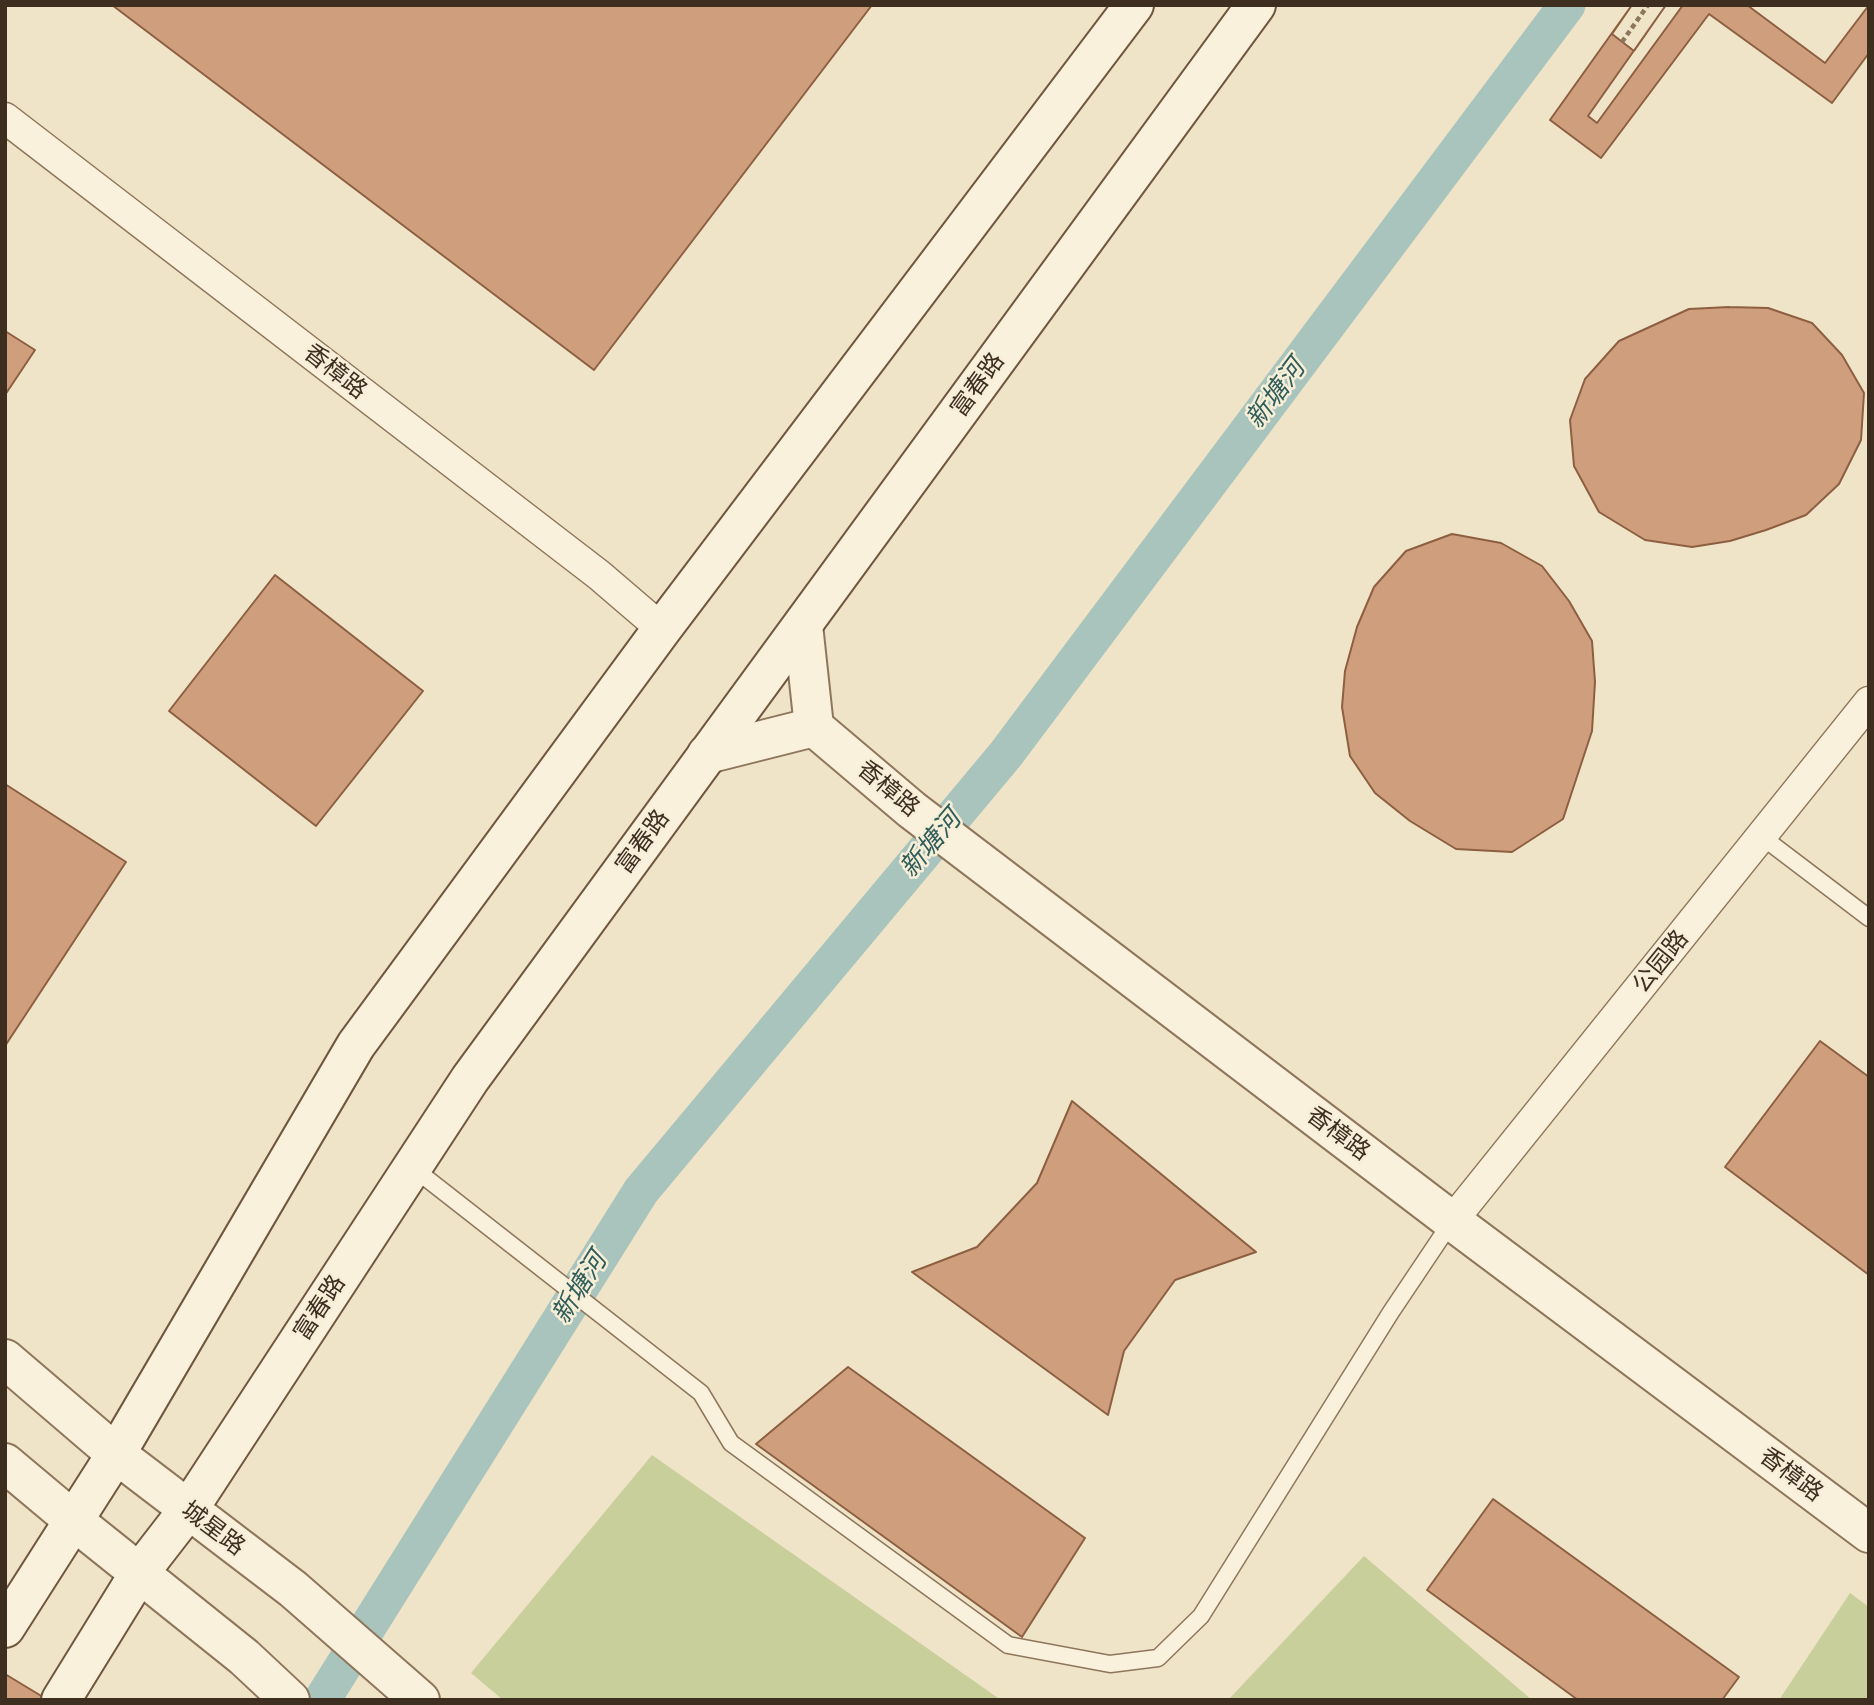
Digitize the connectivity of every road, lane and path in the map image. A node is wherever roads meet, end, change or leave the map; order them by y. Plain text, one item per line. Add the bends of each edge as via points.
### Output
1 (1135, 5) edge
2 (1256, 5) edge
3 (1648, 5) edge
4 (1622, 42) dead end
5 (5, 118) edge
6 (803, 625) junction
7 (662, 629) junction
8 (1869, 702) edge
9 (814, 727) junction
10 (708, 754) junction
11 (1761, 836) junction
12 (1869, 918) edge
13 (412, 1167) junction
14 (1452, 1222) junction
15 (5, 1359) edge
16 (116, 1454) junction
17 (5, 1463) edge
18 (188, 1510) junction
19 (73, 1520) junction
20 (1869, 1533) edge
21 (140, 1572) junction
22 (5, 1628) edge
23 (415, 1696) edge
24 (61, 1700) edge
25 (290, 1700) edge

1 - 7 main road
2 - 6 main road, 富春路
3 - 4 path
5 - 7 street, 香樟路 via 599,575
6 - 9 main road
6 - 10 main road, 富春路
7 - 16 main road via 356,1045
8 - 11 street, 公园路
9 - 10 main road
9 - 14 main road, 香樟路 via 912,810
10 - 13 main road, 富春路 via 470,1079
11 - 12 lane
11 - 14 street, 公园路
13 - 14 lane via 701,1393 731,1443 1008,1645 1110,1664 1158,1658 1201,1616
13 - 18 main road, 富春路
14 - 20 main road, 香樟路
15 - 16 main road, 城星路
16 - 18 main road, 城星路
16 - 19 main road
17 - 19 main road
18 - 21 main road, 富春路
18 - 23 main road, 城星路 via 293,1589
19 - 21 main road
19 - 22 main road
21 - 24 main road, 富春路
21 - 25 main road

